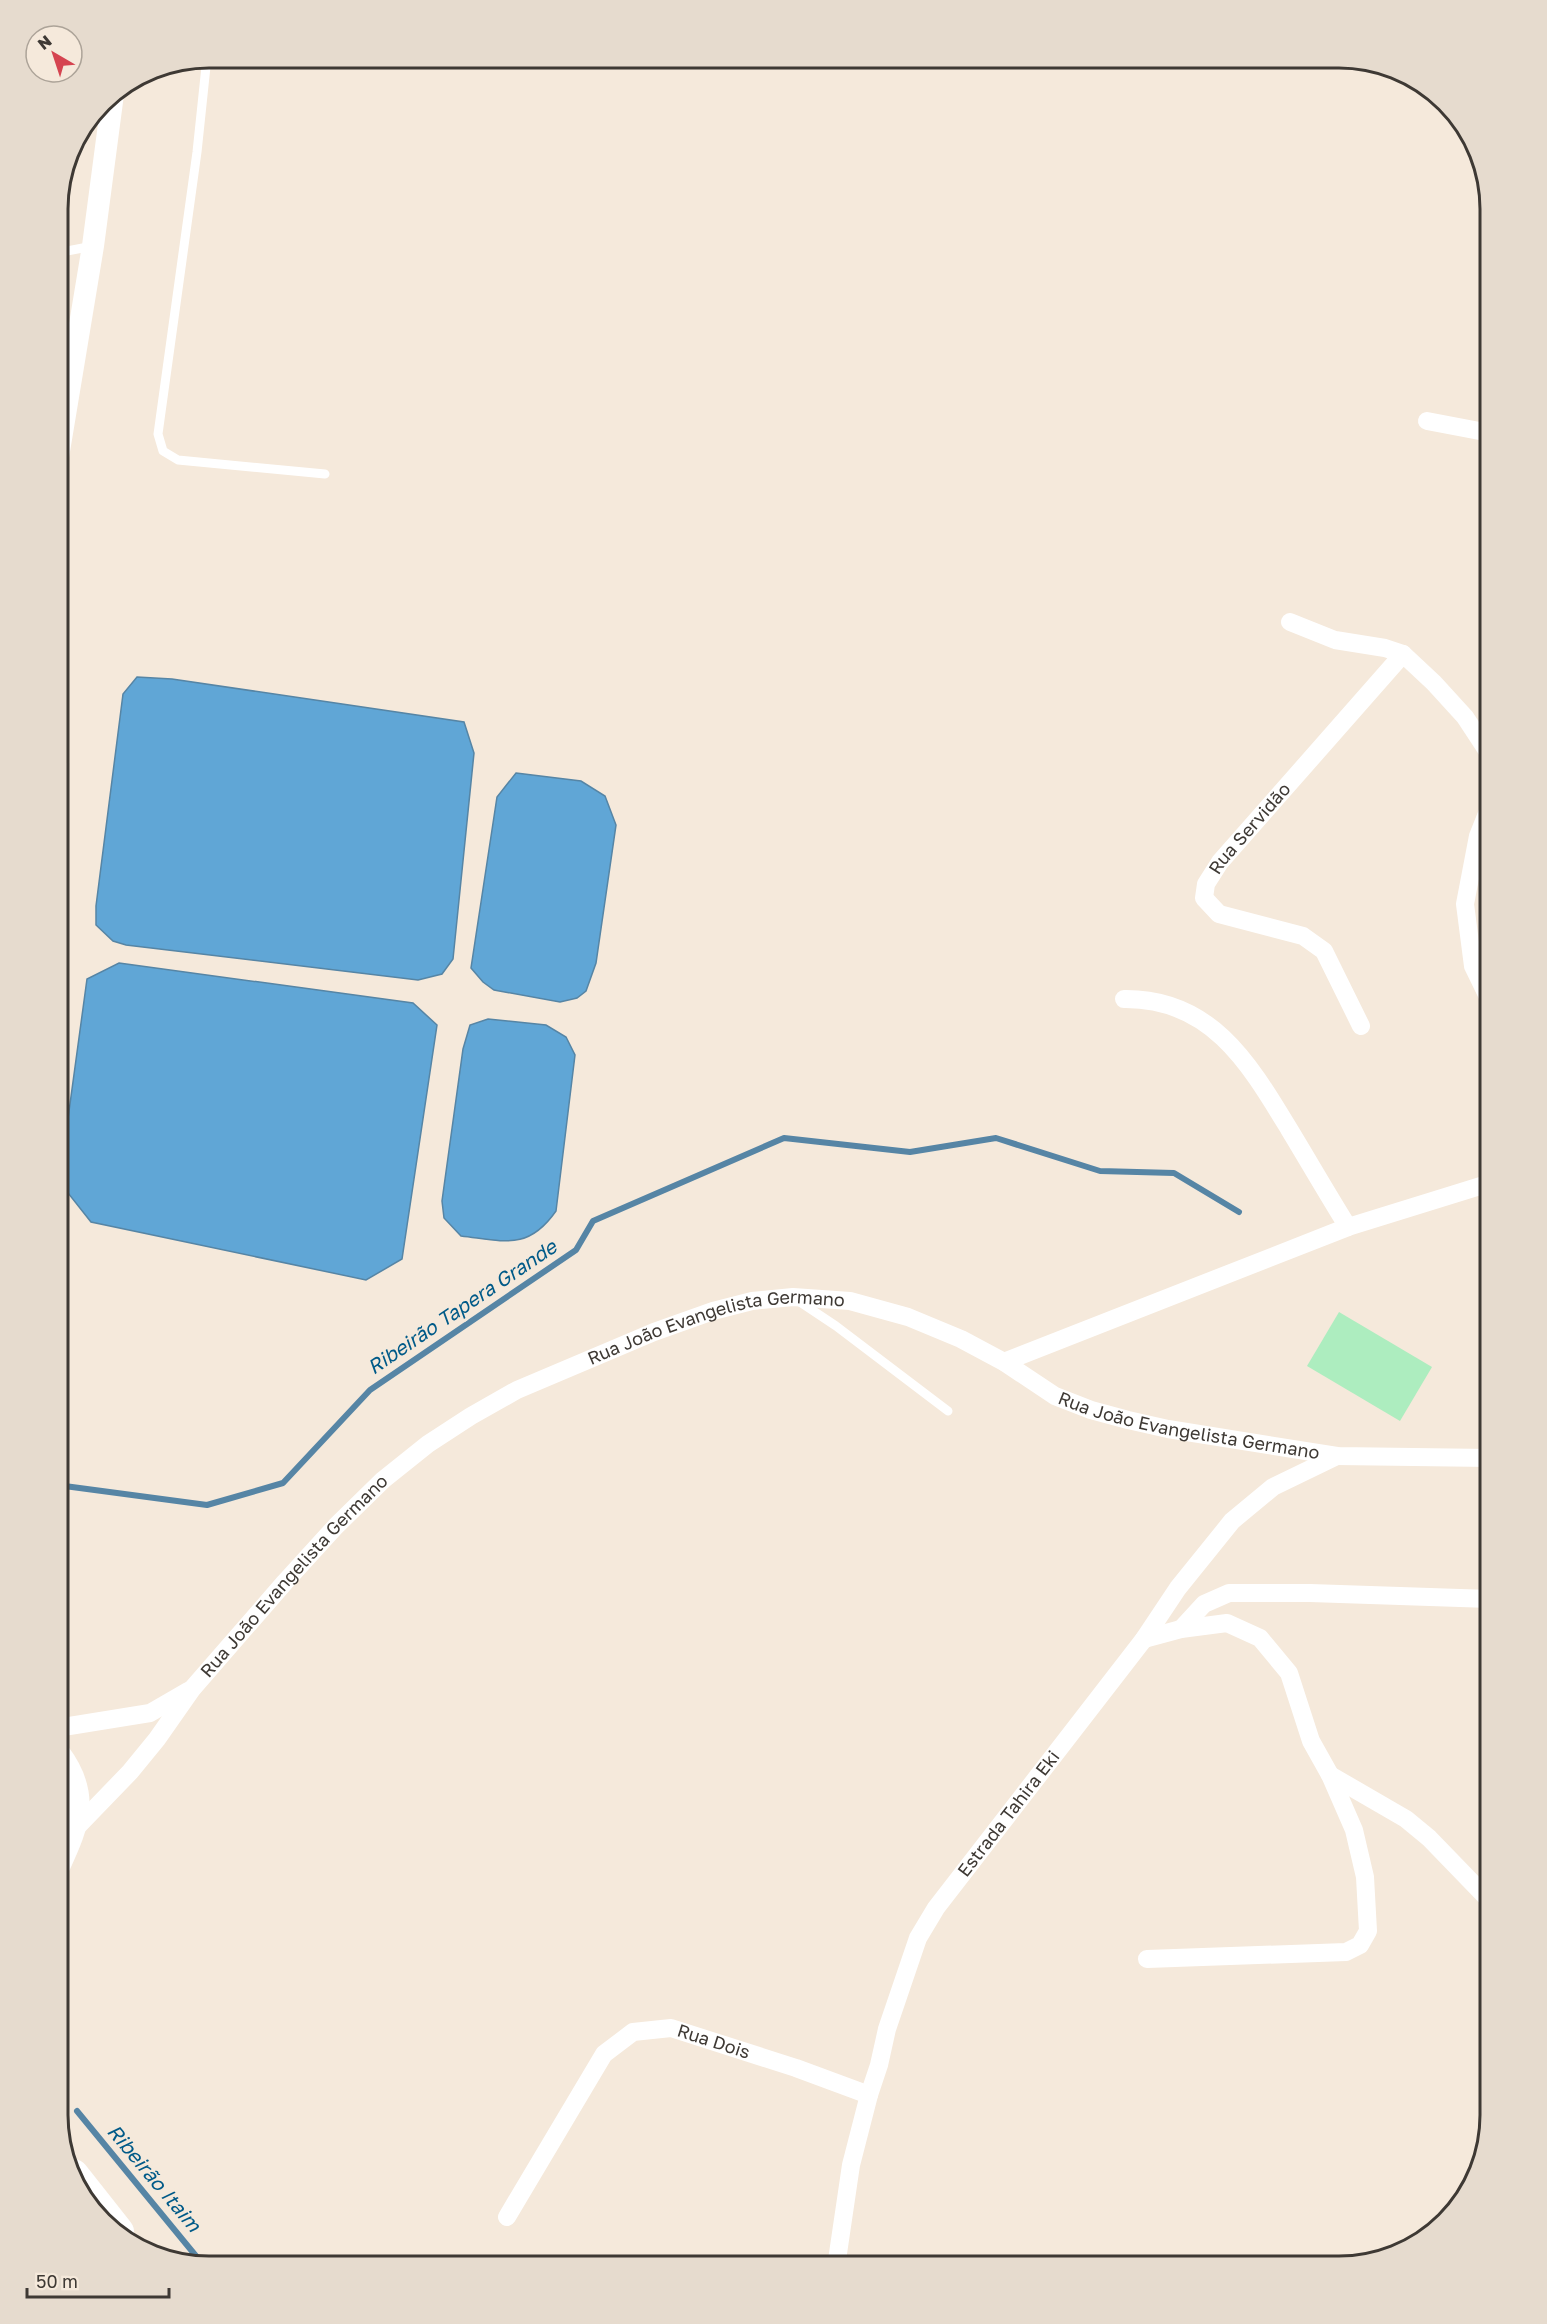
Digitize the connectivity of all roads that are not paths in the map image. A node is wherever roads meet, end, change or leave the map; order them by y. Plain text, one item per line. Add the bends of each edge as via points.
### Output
1 (206, 68) edge
2 (111, 107) edge
3 (93, 246) junction
4 (68, 251) edge
5 (68, 363) edge
6 (1427, 421) dead end
7 (1480, 431) edge
8 (325, 474) dead end
9 (1290, 622) dead end
10 (1403, 654) junction
11 (1480, 740) edge
12 (1480, 831) edge
13 (1480, 980) edge
14 (1124, 999) dead end
15 (1361, 1026) dead end
16 (1480, 1186) edge
17 (1348, 1227) junction
18 (793, 1297) junction
19 (1004, 1362) junction
20 (948, 1411) dead end
21 (1337, 1455) junction
22 (1480, 1458) edge
23 (1480, 1599) edge
24 (1181, 1629) junction
25 (1144, 1639) junction
26 (192, 1689) junction
27 (68, 1726) edge
28 (68, 1773) edge
29 (1330, 1775) junction
30 (72, 1832) junction
31 (68, 1841) edge
32 (1480, 1891) edge
33 (1147, 1959) dead end
34 (869, 2095) junction
35 (507, 2217) dead end
36 (838, 2256) edge

1 - 8 lane via 158,434 163,451 178,460
2 - 3 street
3 - 4 lane
3 - 5 street
6 - 7 street
9 - 10 street via 1335,640
10 - 11 street via 1465,717
10 - 15 street, Rua Servidão via 1220,862 1206,884 1204,898 1219,914 1303,936 1324,951
12 - 13 street via 1465,904 1473,966
14 - 17 street via 1147,999 1181,1009 1216,1030 1265,1090
16 - 17 street
17 - 19 street
18 - 19 street, Rua João Evangelista Germano via 850,1301 908,1317
18 - 20 lane
18 - 26 street, Rua João Evangelista Germano via 752,1301 654,1332 517,1390 428,1444 383,1480 329,1534
19 - 21 street, Rua João Evangelista Germano via 1055,1396 1091,1410 1167,1429
21 - 22 street, Rua João Evangelista Germano
21 - 25 street, Estrada Tahira Eki via 1273,1487 1232,1521 1178,1588
23 - 24 street via 1229,1593 1204,1604
24 - 25 street
24 - 29 street via 1227,1623 1260,1638 1289,1672 1311,1741
25 - 34 street, Estrada Tahira Eki via 936,1908 918,1938 892,2010
26 - 27 street, Rua João Evangelista Germano via 150,1713
26 - 30 street, Rua João Evangelista Germano via 130,1772
28 - 30 main road via 76,1799
29 - 32 street via 1406,1819
29 - 33 street via 1354,1830 1365,1877 1368,1931 1360,1945 1346,1952
30 - 31 main road
34 - 35 street, Rua Dois via 670,2028 633,2032 604,2055
34 - 36 street, Estrada Tahira Eki via 851,2165

